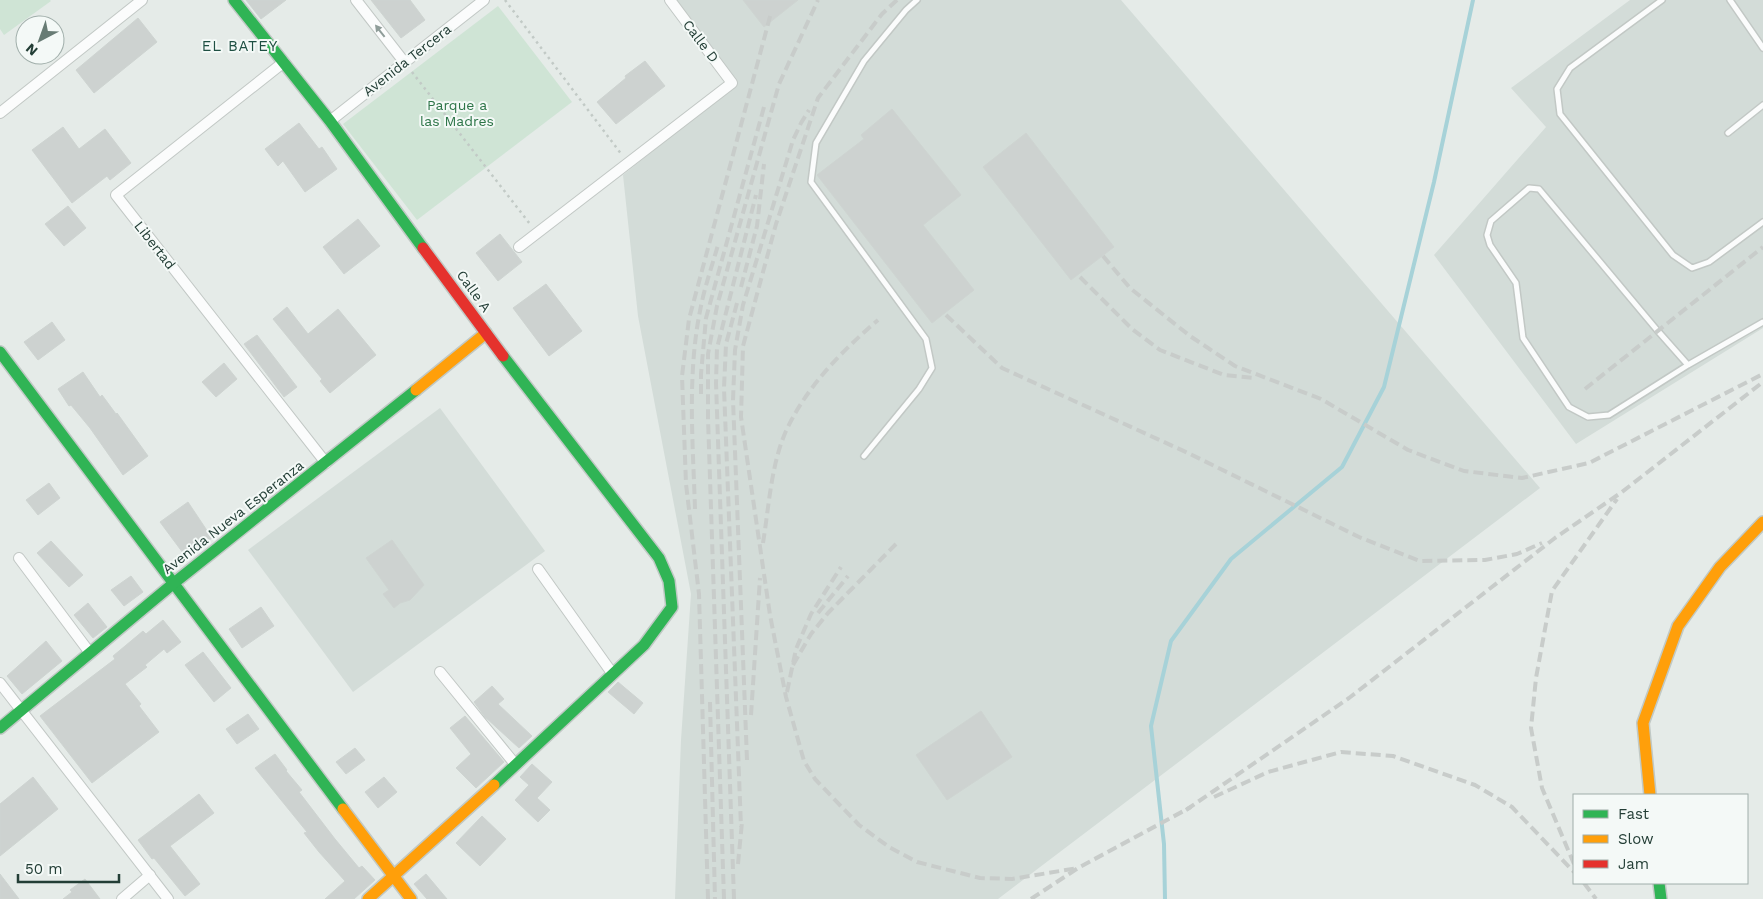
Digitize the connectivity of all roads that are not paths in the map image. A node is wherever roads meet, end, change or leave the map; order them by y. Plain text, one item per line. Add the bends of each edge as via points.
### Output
1 (142, 0) edge
2 (234, 0) edge
3 (356, 0) edge
4 (484, 0) edge
5 (670, 0) edge
6 (917, 0) edge
7 (1662, 0) edge
8 (1730, 0) edge
9 (1763, 48) edge
10 (284, 62) junction
11 (405, 63) junction
12 (1763, 105) edge
13 (0, 113) edge
14 (330, 120) junction
15 (1728, 133) dead end
16 (1763, 222) edge
17 (519, 247) dead end
18 (1763, 322) edge
19 (486, 333) junction
20 (0, 352) edge
21 (1688, 365) junction
22 (864, 456) dead end
23 (326, 463) junction
24 (1763, 522) edge
25 (19, 558) dead end
26 (538, 569) dead end
27 (174, 583) junction
28 (90, 653) junction
29 (440, 672) dead end
30 (612, 673) junction
31 (0, 683) edge
32 (22, 710) junction
33 (0, 728) edge
34 (515, 764) junction
35 (1650, 794) edge
36 (150, 875) junction
37 (394, 877) junction
38 (1660, 884) edge
39 (122, 899) edge
40 (168, 899) edge
41 (368, 899) edge
42 (411, 899) edge
43 (1661, 899) edge

1 - 13 street
2 - 10 street, Calle A
11 -> 3 street
4 - 11 street, Avenida Tercera
5 - 17 street, Calle D via 732,83
6 - 22 lane via 864,61 816,143 812,182 926,339 932,368 919,390
7 - 16 lane via 1570,68 1557,89 1560,114 1673,255 1692,268 1709,262
8 - 9 lane
10 - 14 street, Calle A
10 - 23 street, Libertad via 116,195
11 - 14 street, Avenida Tercera
12 - 15 lane
14 - 19 street, Calle A
18 - 21 lane
19 - 23 street, Avenida Nueva Esperanza
19 - 30 street, Calle A via 659,558 669,581 672,607 644,645
20 - 27 street
21 - 21 lane via 1539,189 1529,188 1491,221 1487,234 1490,245 1516,283 1523,338 1569,407 1588,417 1609,415
23 - 27 street, Avenida Nueva Esperanza
24 - 35 street via 1720,567 1678,626 1642,723
25 - 28 street
26 - 30 street
27 - 28 street, Avenida Nueva Esperanza
27 - 37 street
28 - 32 street, Avenida Nueva Esperanza
29 - 34 street
30 - 34 street
31 - 32 street
32 - 33 street, Avenida Nueva Esperanza
32 - 36 street
34 - 37 street
36 - 39 street
36 - 40 street
37 - 41 street
37 - 42 street
38 - 43 street

